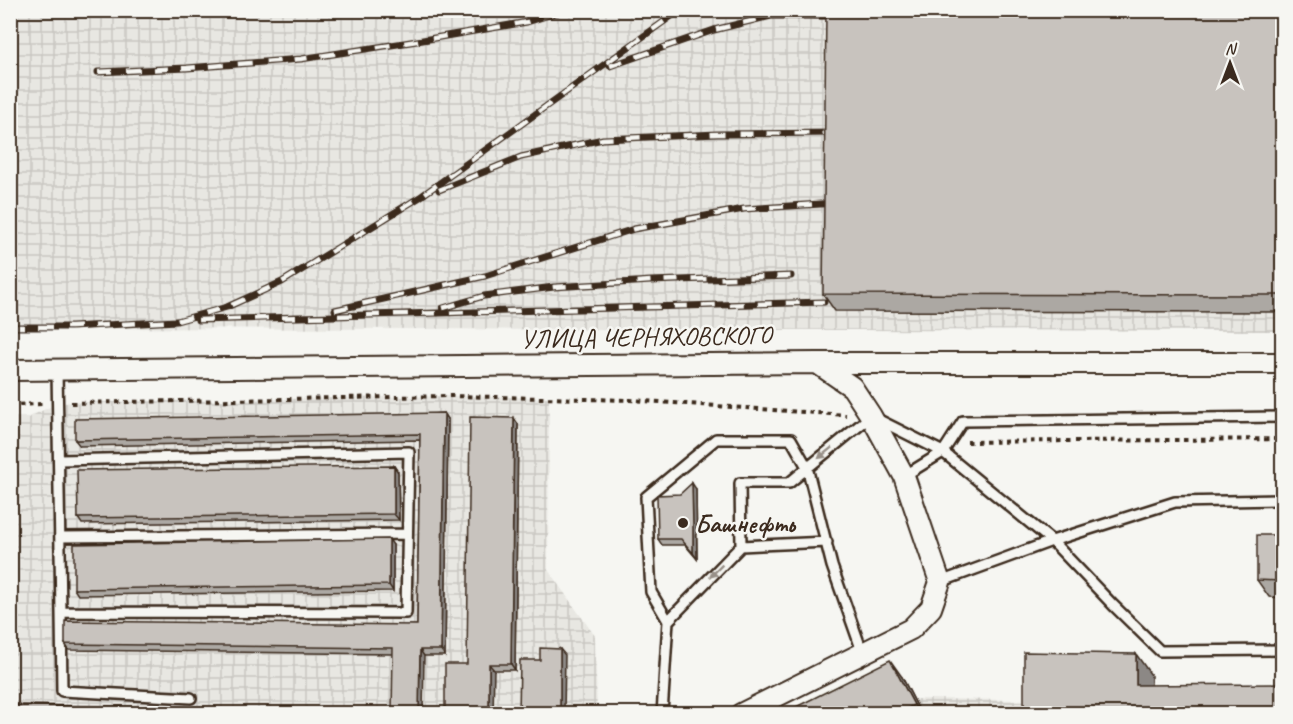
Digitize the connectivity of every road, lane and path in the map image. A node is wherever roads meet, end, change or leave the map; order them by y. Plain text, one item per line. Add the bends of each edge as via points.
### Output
1 (817, 363) junction
2 (1282, 363) edge
3 (10, 370) edge
4 (57, 370) junction
5 (58, 403) junction
6 (10, 405) edge
7 (871, 416) junction
8 (1282, 417) edge
9 (1282, 439) edge
10 (963, 442) dead end
11 (943, 452) junction
12 (60, 460) junction
13 (807, 467) junction
14 (904, 476) junction
15 (1282, 500) edge
16 (407, 534) junction
17 (60, 537) junction
18 (1052, 541) junction
19 (827, 542) junction
20 (741, 546) junction
21 (940, 582) junction
22 (61, 612) junction
23 (668, 621) junction
24 (1282, 650) edge
25 (863, 654) junction
26 (191, 698) dead end
27 (662, 714) edge
28 (741, 714) edge

1 - 2 street, УЛИЦА ЧЕРНЯХОВСКОГО
1 - 4 street, УЛИЦА ЧЕРНЯХОВСКОГО
1 - 7 street via 852,387
3 - 4 street, УЛИЦА ЧЕРНЯХОВСКОГО
4 - 5 lane
5 - 6 path
5 - 7 path via 451,396 630,400
5 - 12 lane
7 - 11 lane
7 -> 13 lane
7 - 14 street
8 - 11 lane via 963,421
9 - 10 path
11 - 14 lane
11 - 18 lane
12 - 16 lane via 409,452
12 - 17 lane
13 - 19 lane
13 - 20 lane via 789,483 740,483
13 - 23 lane via 791,439 716,439 646,496 651,592
14 - 21 street
15 - 18 lane via 1174,502
16 - 17 lane
16 - 22 lane via 406,613
17 - 22 lane
18 - 21 lane
18 - 24 lane via 1160,651
19 - 20 lane
19 - 25 lane
20 -> 23 lane
21 - 25 street via 931,608 911,629
22 - 26 lane via 62,691
23 - 27 lane
25 - 28 street

